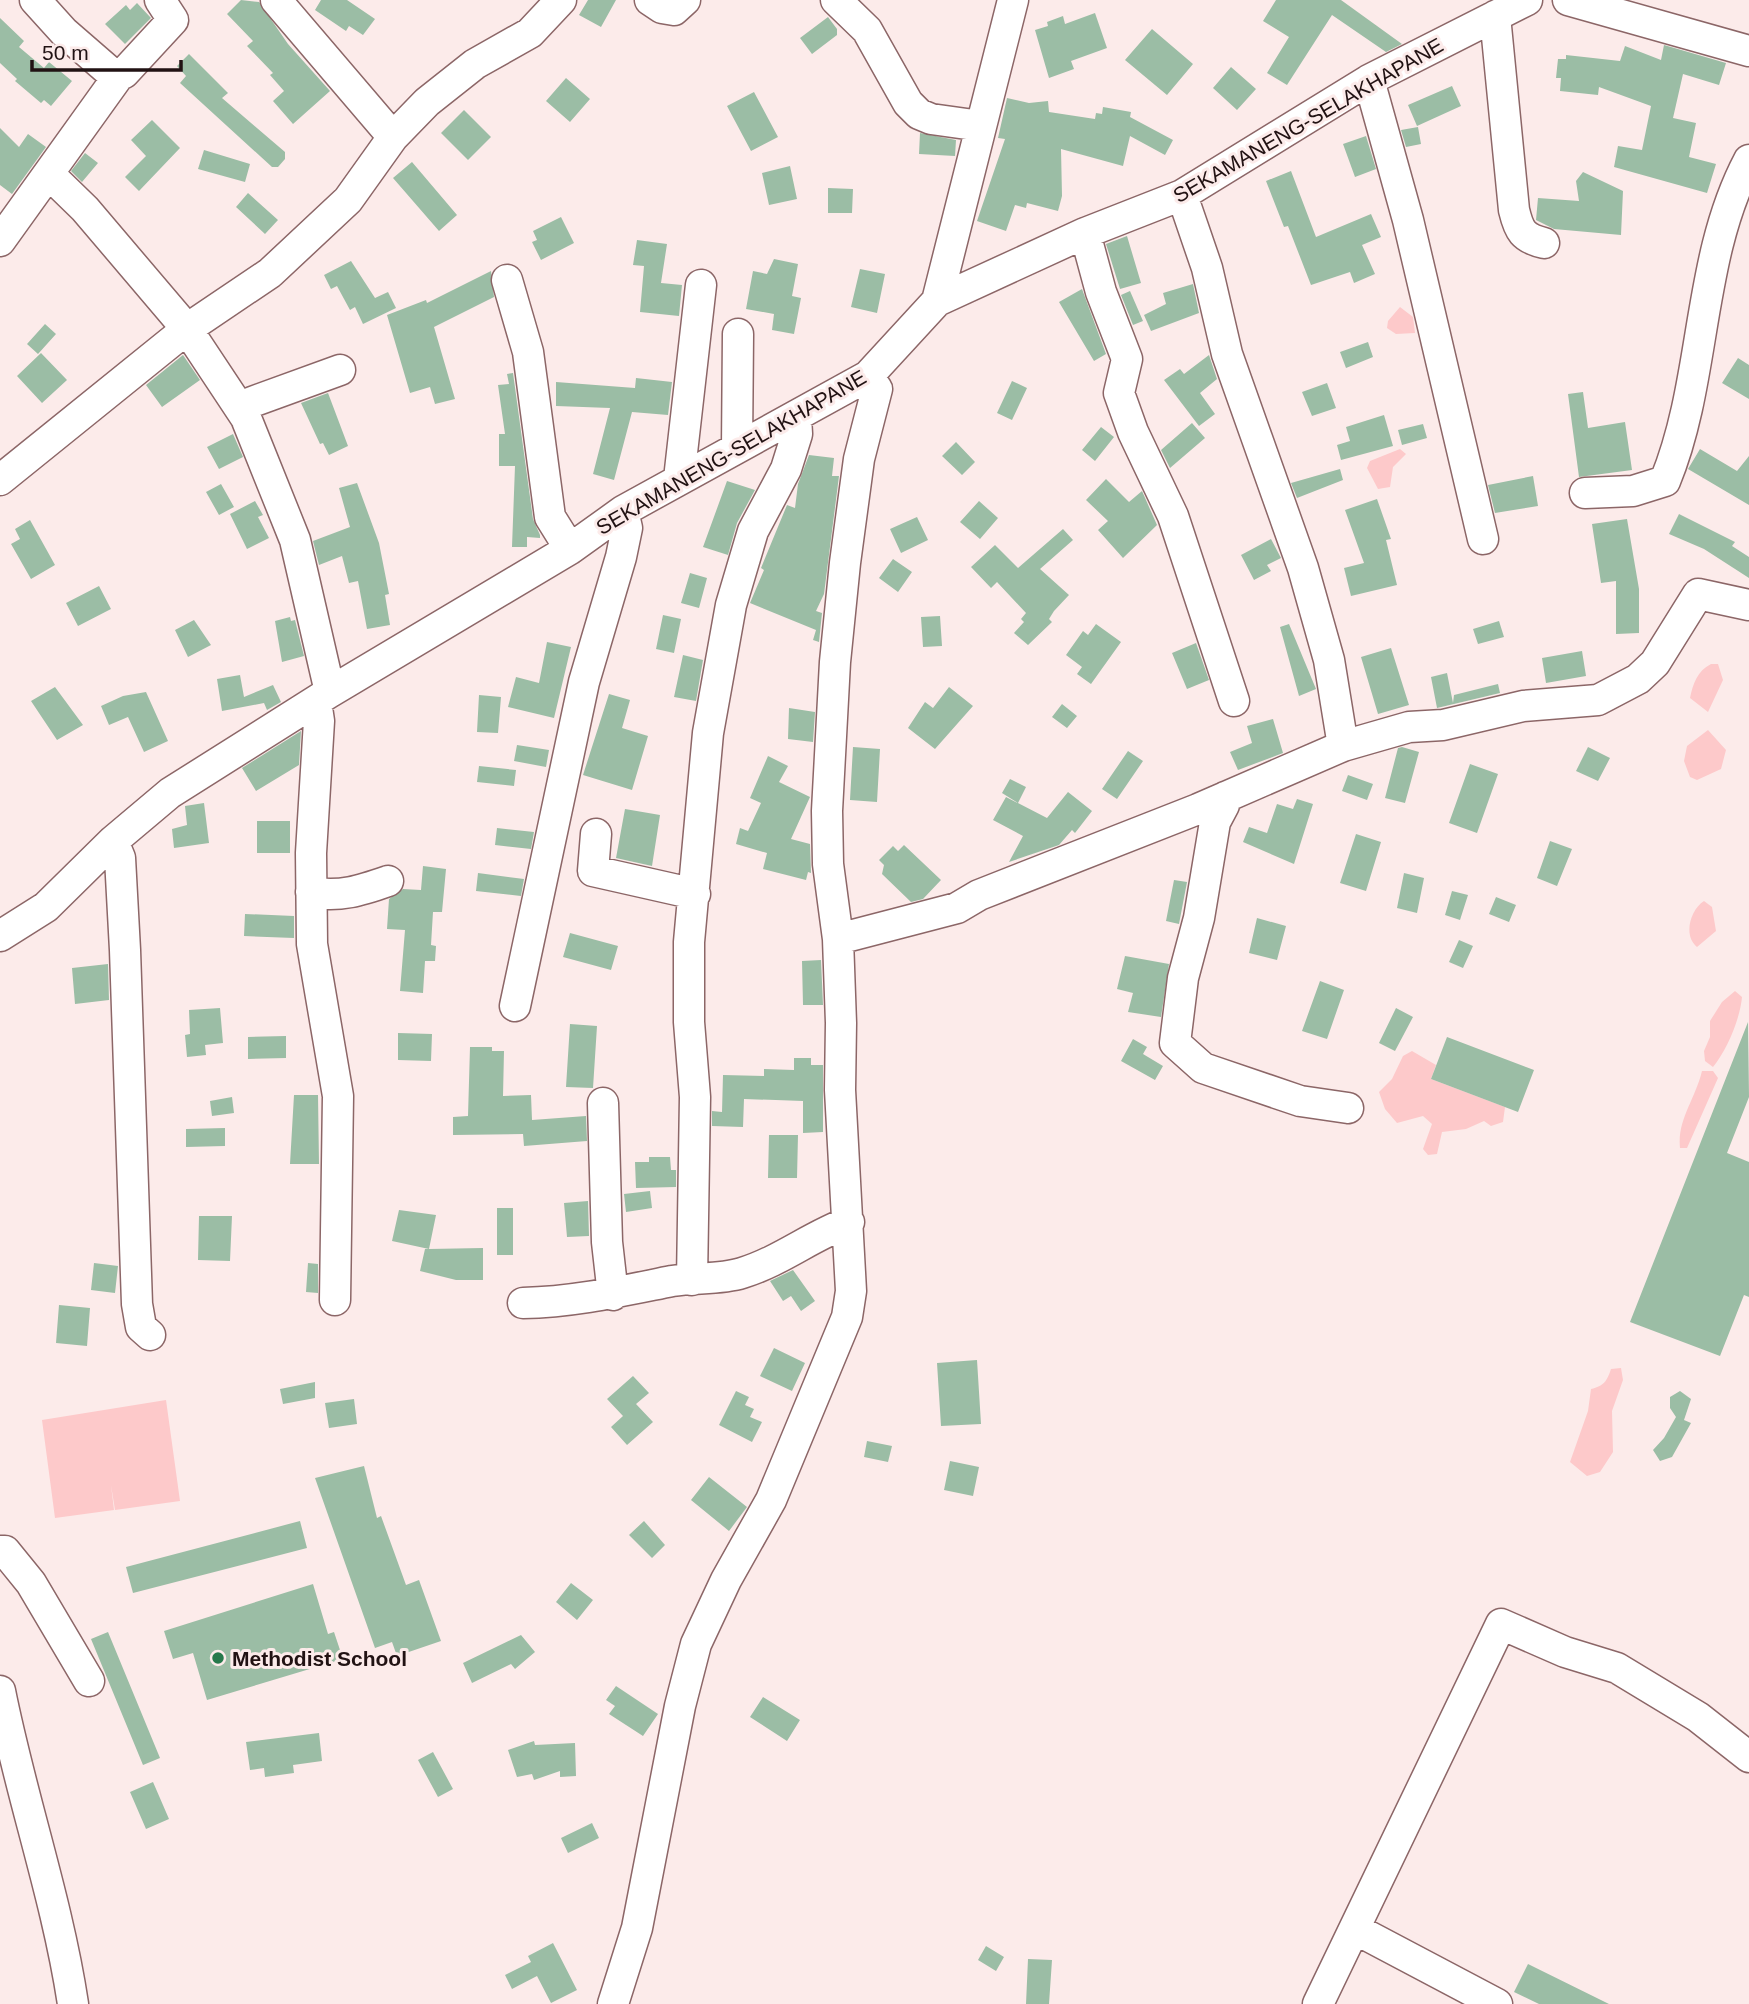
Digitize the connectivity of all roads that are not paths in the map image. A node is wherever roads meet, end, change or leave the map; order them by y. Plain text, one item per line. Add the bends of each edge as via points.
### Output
1 (35, 0) edge
2 (160, 0) edge
3 (276, 0) edge
4 (561, 0) edge
5 (650, 0) edge
6 (685, 0) edge
7 (836, 0) edge
8 (1013, 0) edge
9 (1568, 0) edge
10 (1503, 7) edge
11 (1749, 51) edge
12 (116, 77) junction
13 (1369, 80) junction
14 (981, 126) junction
15 (393, 137) junction
16 (1749, 160) edge
17 (50, 174) junction
18 (1182, 195) junction
19 (1085, 233) junction
20 (0, 240) edge
21 (1544, 243) dead end
22 (507, 280) dead end
23 (701, 285) dead end
24 (937, 301) junction
25 (187, 329) junction
26 (738, 334) dead end
27 (340, 370) dead end
28 (868, 376) junction
29 (241, 410) junction
30 (796, 417) junction
31 (737, 448) junction
32 (679, 479) junction
33 (0, 480) edge
34 (1586, 493) dead end
35 (623, 511) junction
36 (1483, 539) dead end
37 (570, 549) junction
38 (1749, 605) edge
39 (323, 696) junction
40 (1234, 701) dead end
41 (1343, 746) junction
42 (1225, 797) junction
43 (596, 834) dead end
44 (113, 841) junction
45 (388, 881) dead end
46 (311, 892) junction
47 (695, 894) junction
48 (0, 936) edge
49 (838, 939) junction
50 (515, 1006) dead end
51 (603, 1103) dead end
52 (1348, 1108) dead end
53 (849, 1222) junction
54 (692, 1280) junction
55 (612, 1295) junction
56 (335, 1300) dead end
57 (523, 1303) dead end
58 (150, 1335) dead end
59 (0, 1551) edge
60 (89, 1681) dead end
61 (0, 1691) edge
62 (1749, 1757) edge
63 (1355, 1929) junction
64 (73, 2004) edge
65 (614, 2004) edge
66 (1318, 2004) edge
67 (1497, 2004) edge

1 - 12 street
2 - 12 street via 173,20
3 - 15 street
4 - 15 street via 530,33 475,64 427,102
5 - 6 street via 674,10
7 - 14 street via 867,30 908,103 919,114
8 - 14 street
9 - 11 street
10 - 13 street, SEKAMANENG-SELAKHAPANE
10 - 21 street via 1514,210 1519,230 1527,239
12 - 17 street via 116,84
13 - 18 street, SEKAMANENG-SELAKHAPANE
13 - 36 street via 1408,220
14 - 24 street
15 - 25 street via 348,200 270,273
16 - 34 street via 1728,206 1679,449 1665,481 1633,491
17 - 20 street
17 - 25 street
18 - 19 street, SEKAMANENG-SELAKHAPANE
18 - 41 street via 1208,268 1227,354 1303,568 1329,660
19 - 24 street, SEKAMANENG-SELAKHAPANE
19 - 40 street via 1127,359 1119,393 1173,516
22 - 37 street via 528,352 550,517
23 - 32 street
24 - 28 street, SEKAMANENG-SELAKHAPANE
25 - 29 street
25 - 33 street
26 - 31 street
27 - 29 street
28 - 30 street, SEKAMANENG-SELAKHAPANE
28 - 49 street via 877,389 859,459 845,563 827,811 828,864
29 - 39 street via 295,540
30 - 31 street, SEKAMANENG-SELAKHAPANE
30 - 47 street via 797,434 790,457 753,531 731,605 708,733
31 - 32 street, SEKAMANENG-SELAKHAPANE
32 - 35 street, SEKAMANENG-SELAKHAPANE
35 - 37 street, SEKAMANENG-SELAKHAPANE
35 - 50 street via 627,528 621,558 584,682
37 - 39 street, SEKAMANENG-SELAKHAPANE
38 - 41 street via 1698,594 1655,663 1638,679 1598,700 1523,706 1443,725 1409,727
39 - 44 street, SEKAMANENG-SELAKHAPANE via 170,793
39 - 46 street
41 - 42 street
42 - 49 street via 979,895 957,908
42 - 52 street via 1215,822 1207,881 1183,978 1175,1043 1203,1068 1300,1101
43 - 47 street via 593,870
44 - 48 street, SEKAMANENG-SELAKHAPANE via 46,907
44 - 58 street via 120,858 124,923 138,1304 141,1327
45 - 46 street via 357,892
46 - 56 street via 312,944 338,1096
47 - 54 street via 689,942 695,1097
49 - 53 street via 843,1159
51 - 55 street
53 - 54 street via 822,1231 790,1254 741,1273
53 - 65 street via 847,1317 771,1500 695,1644 637,1928
54 - 55 street
55 - 57 street
59 - 60 street via 5,1550 31,1583
61 - 64 street via 62,1939
62 - 63 street via 1698,1717 1617,1668 1501,1624
63 - 66 street
63 - 67 street

